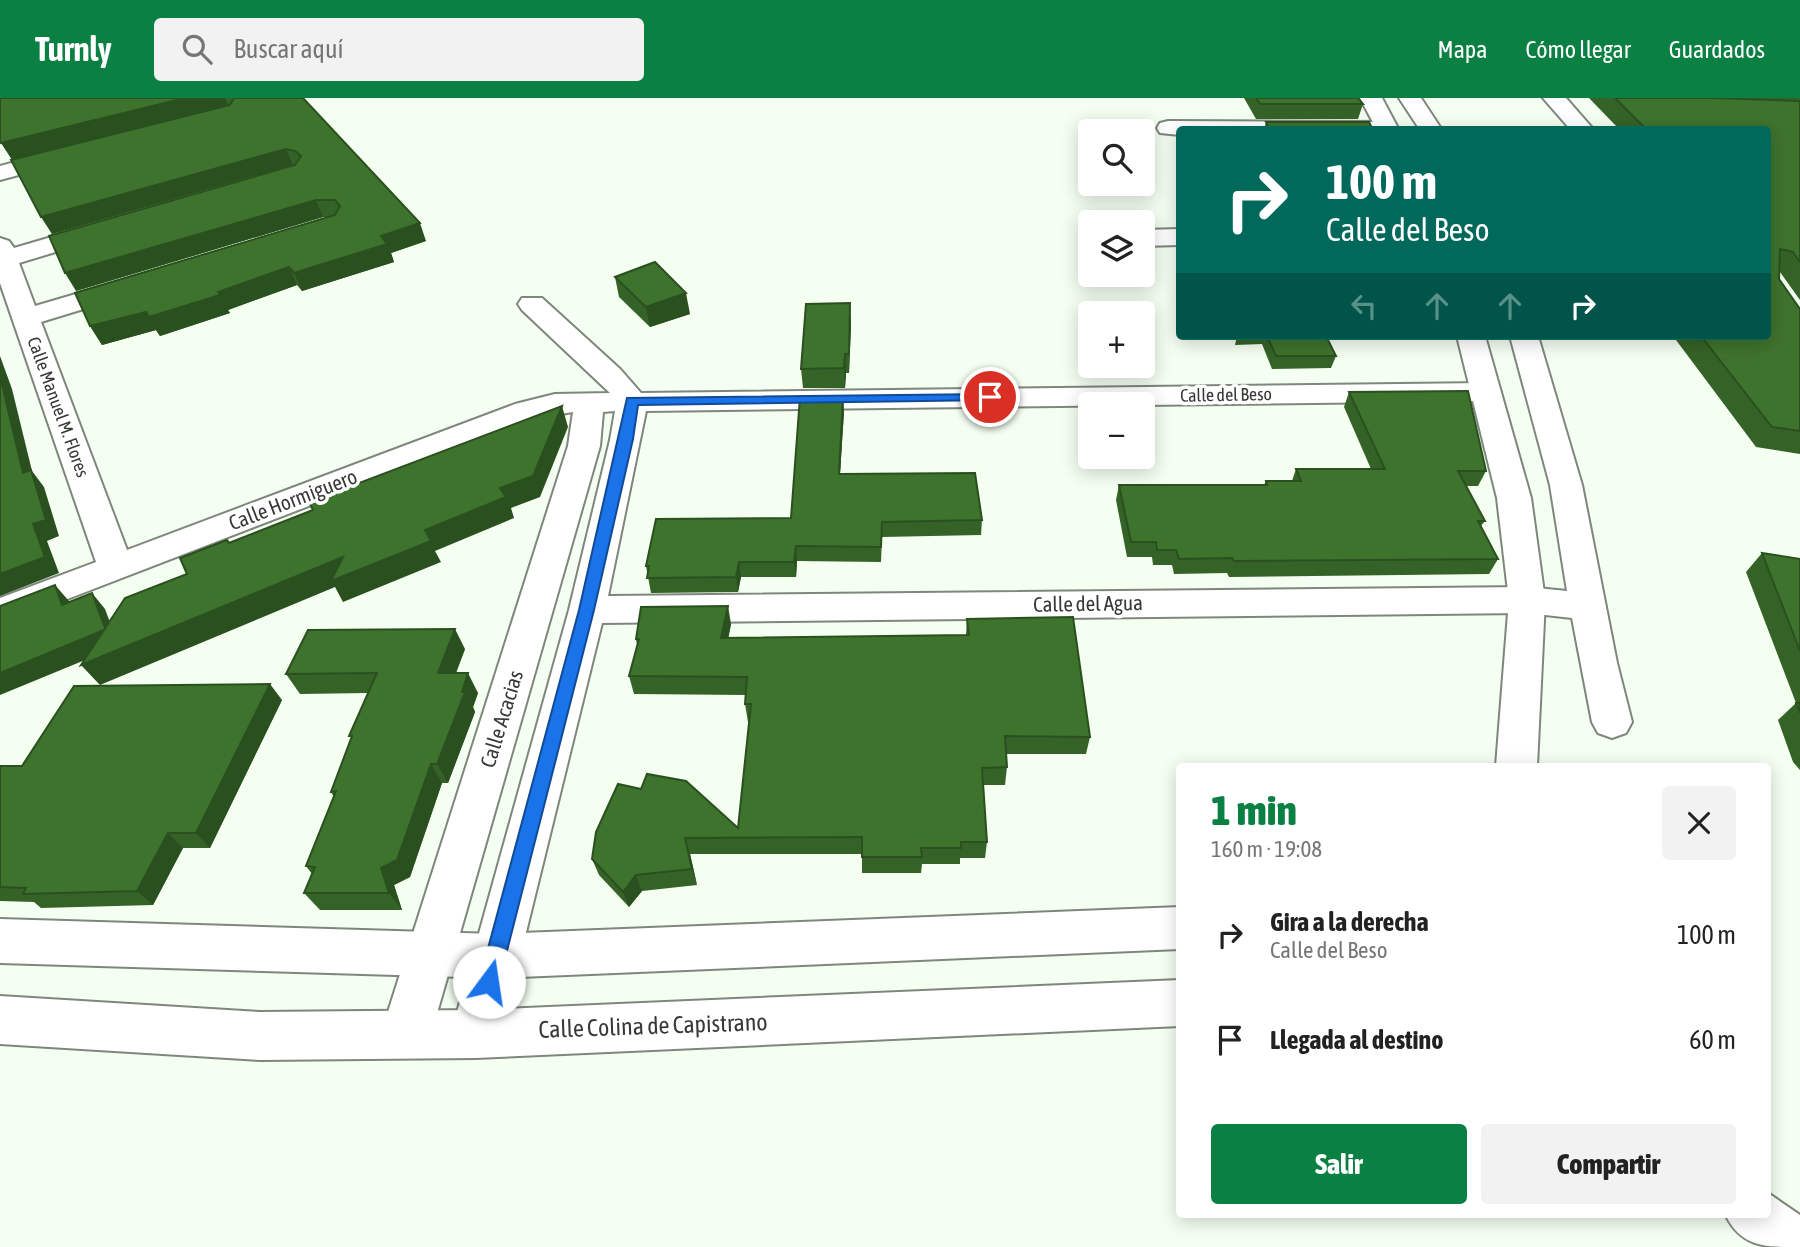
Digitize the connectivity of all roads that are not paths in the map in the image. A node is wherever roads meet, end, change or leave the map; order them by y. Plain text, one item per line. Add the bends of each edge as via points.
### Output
1 (1371, 98) edge
2 (1410, 98) edge
3 (1554, 98) edge
4 (1386, 126) edge
5 (1428, 126) edge
6 (1579, 126) edge
7 (1168, 128) dead end
8 (1176, 128) edge
9 (94, 149) edge
10 (0, 173) edge
11 (123, 225) edge
12 (1176, 237) edge
13 (1155, 238) edge
14 (2, 252) edge
15 (146, 281) edge
16 (532, 304) dead end
17 (26, 318) junction
18 (1472, 340) edge
19 (1525, 340) edge
20 (610, 392) junction
21 (1486, 392) junction
22 (116, 568) junction
23 (1527, 600) junction
24 (1589, 607) junction
25 (587, 610) junction
26 (0, 612) edge
27 (1612, 722) dead end
28 (1517, 763) edge
29 (1176, 928) edge
30 (0, 940) edge
31 (431, 954) junction
32 (496, 956) junction
33 (1176, 1003) edge
34 (0, 1020) edge
35 (406, 1034) junction
36 (477, 1034) junction
37 (1758, 1218) edge
38 (1798, 1247) edge

1 - 4 street
2 - 5 street
3 - 6 street
7 - 8 street
9 - 10 street
11 - 14 street
12 - 13 street
14 - 17 street, Calle Manuel M. Flores
15 - 17 street
16 - 20 street
17 - 22 street, Calle Manuel M. Flores
18 - 21 street
19 - 24 street via 1566,485
20 - 21 street, Calle del Beso
20 - 22 street, Calle Hormiguero via 526,411
20 - 25 street via 626,439
20 - 31 street, Calle Acacias via 584,446
21 - 23 street via 1514,499
22 - 26 street, Calle Hormiguero
23 - 24 street, Calle del Agua
23 - 25 street, Calle del Agua
23 - 28 street
24 - 27 street
25 - 32 street
29 - 32 street
30 - 31 street
31 - 32 street
31 - 35 street, Calle Acacias
32 - 36 street
33 - 36 street, Calle Colina de Capistrano
34 - 35 street, Calle Colina de Capistrano via 260,1036
35 - 36 street, Calle Colina de Capistrano
37 - 38 street

